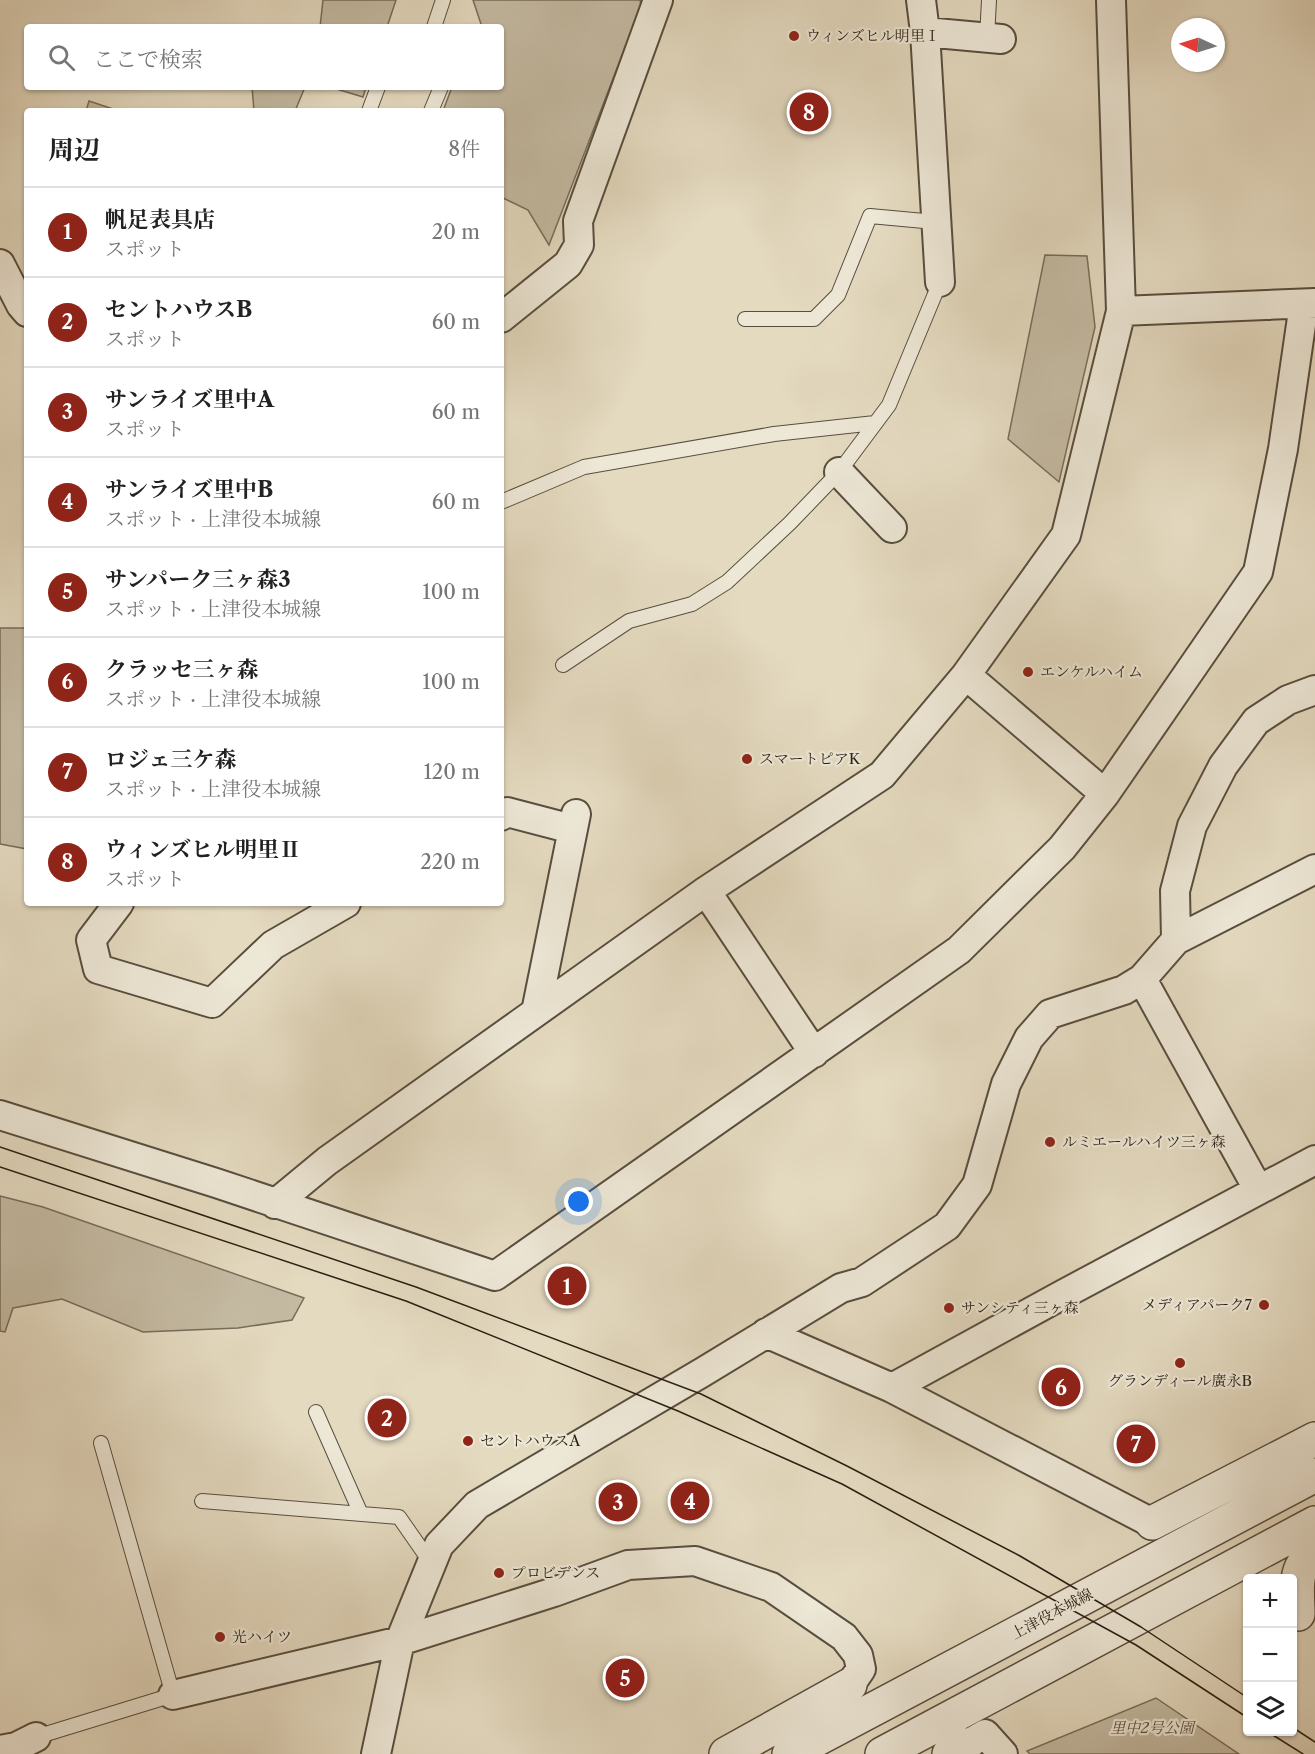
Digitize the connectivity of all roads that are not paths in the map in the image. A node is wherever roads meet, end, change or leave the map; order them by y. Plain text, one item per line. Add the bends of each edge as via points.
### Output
1 (443, 0) edge
2 (658, 0) edge
3 (921, 0) edge
4 (988, 0) edge
5 (1111, 0) edge
6 (435, 24) edge
7 (925, 32) junction
8 (994, 38) joint
9 (377, 90) edge
10 (440, 90) edge
11 (370, 108) edge
12 (432, 108) edge
13 (936, 222) junction
14 (0, 264) edge
15 (940, 282) joint
16 (1310, 304) edge
17 (24, 308) edge
18 (1121, 311) junction
19 (504, 316) edge
20 (745, 319) dead end
21 (874, 423) junction
22 (839, 472) junction
23 (504, 501) edge
24 (892, 528) dead end
25 (563, 665) dead end
26 (966, 675) junction
27 (1315, 690) edge
28 (1105, 794) junction
29 (504, 813) edge
30 (1315, 870) edge
31 (706, 891) junction
32 (117, 906) edge
33 (341, 906) edge
34 (1176, 940) junction
35 (1142, 979) junction
36 (536, 1012) junction
37 (814, 1053) junction
38 (0, 1115) edge
39 (1315, 1160) edge
40 (1258, 1189) junction
41 (275, 1204) junction
42 (766, 1333) junction
43 (892, 1389) junction
44 (316, 1412) dead end
45 (1315, 1439) edge
46 (101, 1443) dead end
47 (1315, 1474) edge
48 (202, 1501) dead end
49 (361, 1514) junction
50 (1152, 1523) joint
51 (1315, 1523) edge
52 (1315, 1554) edge
53 (431, 1563) junction
54 (1307, 1620) edge
55 (400, 1641) junction
56 (850, 1685) joint
57 (173, 1695) junction
58 (36, 1737) joint
59 (957, 1749) edge
60 (0, 1750) edge
61 (376, 1754) edge
62 (726, 1754) edge
63 (789, 1754) edge
64 (882, 1754) edge
65 (1003, 1754) edge

1 - 6 lane
2 - 19 street via 578,221 579,245 568,264
3 - 7 street
4 - 8 lane
5 - 18 street
7 - 8 street
7 - 13 street
9 - 11 lane
10 - 12 lane
13 - 15 street
13 - 20 lane via 870,216 838,295 814,319
14 - 17 street
15 - 21 lane via 889,405
16 - 18 street
16 - 28 street via 1258,572
18 - 26 street via 1066,535
21 - 22 lane
21 - 23 lane via 774,434 584,467
22 - 24 street
22 - 25 lane via 727,582 692,604 629,621
26 - 28 street
26 - 31 street via 882,775
27 - 34 street via 1288,700 1256,721 1223,766 1192,826 1175,891
28 - 37 street via 1062,848 959,950
29 - 36 street via 574,821
30 - 34 street
31 - 36 street
31 - 37 street
32 - 33 street via 91,940 98,969 212,1003 273,945
34 - 35 street
35 - 40 street
35 - 42 street via 1124,990 1050,1014 1029,1038 1006,1084 977,1185 947,1226 862,1282 842,1288
36 - 41 street via 327,1161
37 - 41 street via 495,1276
38 - 41 street
39 - 40 street
40 - 43 street
42 - 43 street
42 - 53 street via 477,1505 439,1545
43 - 50 street
44 - 49 lane
45 - 50 street
46 - 57 lane
47 - 63 street, 上津役本城線
48 - 49 lane
49 - 53 lane via 399,1517
51 - 64 street
52 - 54 street via 1305,1560 1298,1575
53 - 55 street
55 - 56 street via 628,1565 695,1561 771,1587 844,1637 858,1655 861,1669
55 - 57 street
55 - 61 street
56 - 62 street
57 - 58 lane
58 - 60 street
59 - 65 street via 985,1734

